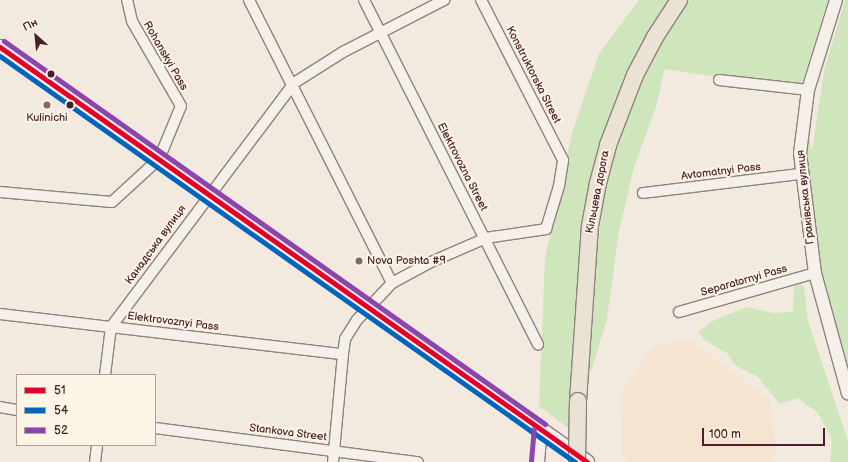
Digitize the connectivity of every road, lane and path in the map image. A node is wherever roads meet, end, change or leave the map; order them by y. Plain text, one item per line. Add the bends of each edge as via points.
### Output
1 (127, 0) edge
2 (250, 0) edge
3 (364, 0) edge
4 (444, 0) edge
5 (481, 0) edge
6 (679, 0) edge
7 (836, 0) edge
8 (380, 32) junction
9 (0, 46) edge
10 (719, 80) dead end
11 (294, 83) junction
12 (808, 90) junction
13 (159, 159) junction
14 (801, 174) junction
15 (0, 192) edge
16 (643, 193) dead end
17 (208, 194) junction
18 (486, 238) junction
19 (815, 273) junction
20 (392, 284) junction
21 (370, 308) junction
22 (679, 312) dead end
23 (0, 314) edge
24 (111, 327) junction
25 (538, 345) dead end
26 (342, 354) junction
27 (105, 374) edge
28 (848, 394) edge
29 (0, 407) edge
30 (16, 410) edge
31 (156, 428) edge
32 (541, 430) junction
33 (97, 446) edge
34 (334, 451) junction
35 (95, 462) edge
36 (333, 462) edge
37 (418, 462) edge
38 (538, 462) edge
39 (577, 462) edge
40 (587, 462) edge

1 - 13 street, Rohanskyi Pass via 132,21 181,106
2 - 11 street
3 - 8 street, Elektrovozna Street
4 - 8 street, Канадська вулиця
5 - 18 street, Konstruktorska Street via 563,160 559,186 546,229
6 - 39 highway, Кільцева дорога, bridge via 654,37 635,75 608,145 598,183 589,240 578,400
7 - 12 street, Граківська вулиця
8 - 11 street, Канадська вулиця
8 - 18 street, Elektrovozna Street
9 - 13 main road
10 - 12 street
11 - 17 street, Канадська вулиця
11 - 20 street
12 - 14 street, Граківська вулиця via 802,122
13 - 15 street, Rohanskyi Pass via 112,202
13 - 17 main road
14 - 16 street, Avtomatnyi Pass
14 - 19 street, Граківська вулиця
17 - 21 main road
17 - 24 street, Канадська вулиця
18 - 20 street
18 - 25 street, Elektrovozna Street
19 - 22 street, Separatornyi Pass
19 - 28 street, Граківська вулиця
20 - 21 street
21 - 26 street via 345,339
21 - 32 main road
23 - 24 street, Elektrovoznyi Pass
24 - 26 street, Elektrovoznyi Pass
24 - 27 street, Канадська вулиця
26 - 34 street
29 - 30 street
31 - 34 street, Stankova Street
32 - 38 street
32 - 40 main road
33 - 35 street
34 - 36 street
34 - 37 street, Stankova Street

